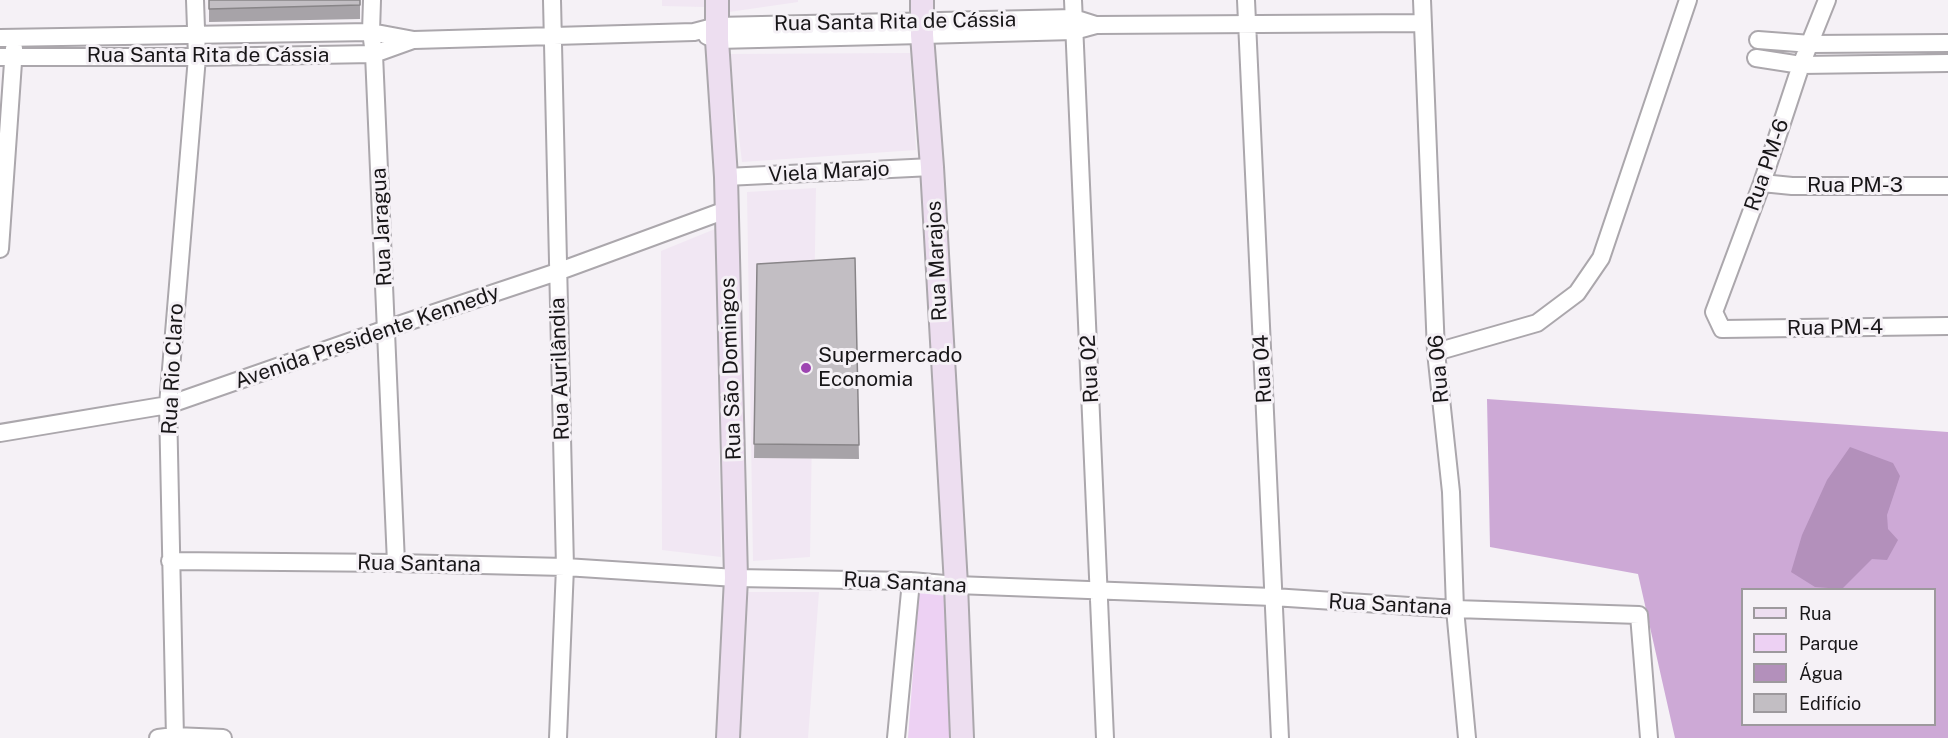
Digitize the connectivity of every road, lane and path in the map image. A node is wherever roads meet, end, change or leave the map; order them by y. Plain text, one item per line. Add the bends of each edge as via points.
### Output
1 (195, 0) edge
2 (372, 0) edge
3 (552, 0) edge
4 (717, 0) edge
5 (1073, 0) edge
6 (1246, 0) edge
7 (1422, 0) edge
8 (1688, 0) edge
9 (1827, 0) edge
10 (922, 19) edge
11 (1423, 23) junction
12 (1074, 24) junction
13 (1248, 24) junction
14 (371, 32) junction
15 (717, 33) junction
16 (196, 36) junction
17 (553, 36) junction
18 (8, 38) edge
19 (414, 40) junction
20 (1758, 40) dead end
21 (1948, 43) edge
22 (1810, 45) junction
23 (374, 54) junction
24 (7, 57) edge
25 (197, 57) junction
26 (1756, 58) dead end
27 (1948, 63) edge
28 (1802, 65) junction
29 (932, 167) junction
30 (726, 177) junction
31 (1762, 183) junction
32 (1948, 186) edge
33 (726, 210) junction
34 (0, 249) edge
35 (557, 272) junction
36 (1948, 326) edge
37 (386, 329) junction
38 (1722, 329) joint
39 (1436, 351) junction
40 (168, 405) junction
41 (0, 433) edge
42 (170, 561) junction
43 (396, 562) junction
44 (565, 567) junction
45 (736, 578) junction
46 (911, 581) junction
47 (956, 585) junction
48 (1100, 592) junction
49 (1273, 597) junction
50 (1455, 609) junction
51 (169, 737) edge
52 (223, 738) edge
53 (558, 738) edge
54 (728, 738) edge
55 (896, 738) edge
56 (962, 738) edge
57 (1105, 738) edge
58 (1280, 738) edge
59 (1467, 738) edge
60 (1649, 738) edge

1 - 16 street, Rua Rio Claro
2 - 14 street, Rua Jaragua
3 - 17 street, Rua Aurilândia
4 - 15 street, Rua São Domingos
5 - 12 street, Rua 02
6 - 13 street, Rua 04
7 - 11 street, Rua 06
8 - 39 street via 1601,258 1577,293 1537,323
9 - 22 street, Rua PM-6
10 - 12 street, Rua Santa Rita de Cássia
10 - 15 street, Rua Santa Rita de Cássia
10 - 29 street, Rua Marajos
11 - 13 street, Rua Santa Rita de Cássia
11 - 39 street, Rua 06
12 - 13 street, Rua Santa Rita de Cássia
12 - 48 street, Rua 02
13 - 49 street, Rua 04
14 - 16 street, Rua Santa Rita de Cássia
14 - 19 street, Rua Santa Rita de Cássia
14 - 23 street, Rua Jaragua
15 - 17 street, Rua Santa Rita de Cássia
15 - 30 street, Rua São Domingos
16 - 18 street, Rua Santa Rita de Cássia
16 - 25 street, Rua Rio Claro
17 - 19 street, Rua Santa Rita de Cássia
17 - 35 street, Rua Aurilândia
18 - 24 street
19 - 23 street, Rua Santa Rita de Cássia
20 - 22 street
21 - 22 street
22 - 28 street, Rua PM-6
23 - 25 street, Rua Santa Rita de Cássia
23 - 37 street, Rua Jaragua
24 - 25 street, Rua Santa Rita de Cássia
24 - 34 street
25 - 40 street, Rua Rio Claro
26 - 28 street
27 - 28 street
28 - 31 street, Rua PM-6
29 - 30 street, Viela Marajo
29 - 47 street, Rua Marajos
30 - 33 street, Rua São Domingos
31 - 32 street, Rua PM-3
31 - 38 street, Rua PM-6 via 1714,312
33 - 35 street, Avenida Presidente Kennedy
33 - 45 street, Rua São Domingos
35 - 37 street, Avenida Presidente Kennedy
35 - 44 street, Rua Aurilândia
36 - 38 street, Rua PM-4
37 - 40 street, Avenida Presidente Kennedy
37 - 43 street, Rua Jaragua
39 - 50 street, Rua 06 via 1451,492
40 - 41 street, Avenida Presidente Kennedy
40 - 42 street, Rua Rio Claro
42 - 43 street, Rua Santana
42 - 51 street, Rua Rio Claro
43 - 44 street, Rua Santana
44 - 45 street, Rua Santana
44 - 53 street, Rua Aurilândia
45 - 46 street, Rua Santana
45 - 54 street, Rua São Domingos
46 - 47 street, Rua Santana
46 - 55 street
47 - 48 street, Rua Santana
47 - 56 street, Rua Marajos
48 - 49 street, Rua Santana
48 - 57 street, Rua 02
49 - 50 street, Rua Santana
49 - 58 street, Rua 04
50 - 59 street, Rua 06
50 - 60 street, Rua Santana via 1639,615
51 - 52 street

